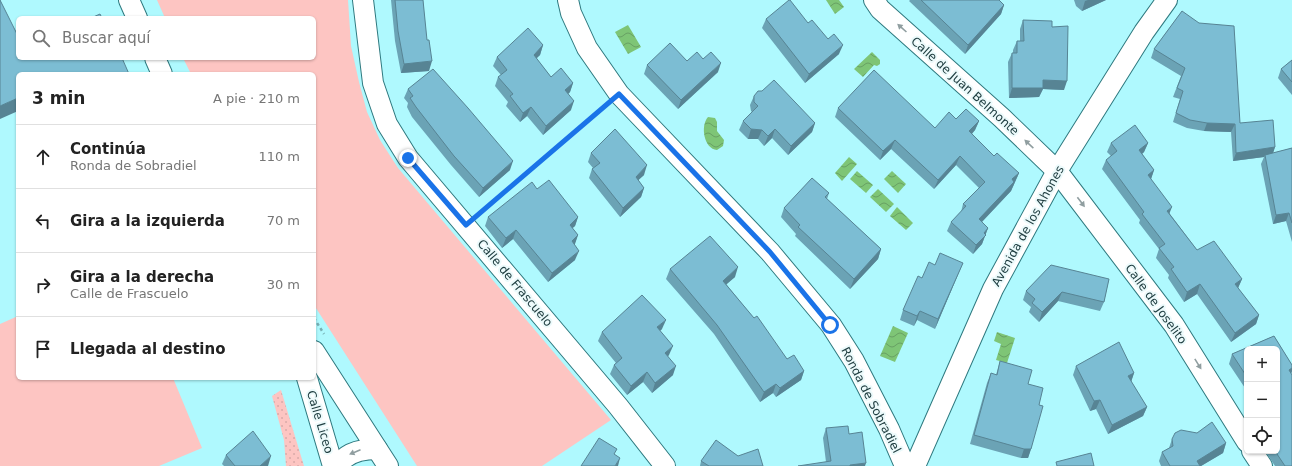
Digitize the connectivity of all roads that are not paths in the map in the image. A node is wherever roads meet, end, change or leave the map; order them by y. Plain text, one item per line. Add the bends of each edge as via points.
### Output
1 (129, 0) edge
2 (363, 0) edge
3 (568, 0) edge
4 (874, 0) edge
5 (1168, 0) edge
6 (136, 16) edge
7 (156, 60) edge
8 (161, 72) edge
9 (1057, 171) junction
10 (316, 354) edge
11 (308, 380) edge
12 (1244, 437) edge
13 (377, 449) junction
14 (1254, 454) edge
15 (333, 466) edge
16 (338, 466) edge
17 (388, 466) edge
18 (664, 466) edge
19 (905, 466) edge
20 (915, 466) edge
21 (1262, 466) edge

1 - 6 street
2 - 18 street, Calle de Frascuelo via 373,83 387,124 408,158 618,406
3 - 19 street, Ronda de Sobradiel via 587,48 619,94 770,252 830,325 854,360
9 -> 4 street, Calle de Juan Belmonte via 880,9
5 - 9 street, Avenida de los Ahones via 1144,32
7 - 8 street
9 -> 12 street, Calle de Joselito via 1174,325
9 - 20 street, Avenida de los Ahones via 993,289
10 - 13 street
11 - 15 street, Calle Liceo
13 -> 16 street, Calle Liceo via 359,450 348,455
13 - 17 street
14 - 21 street

